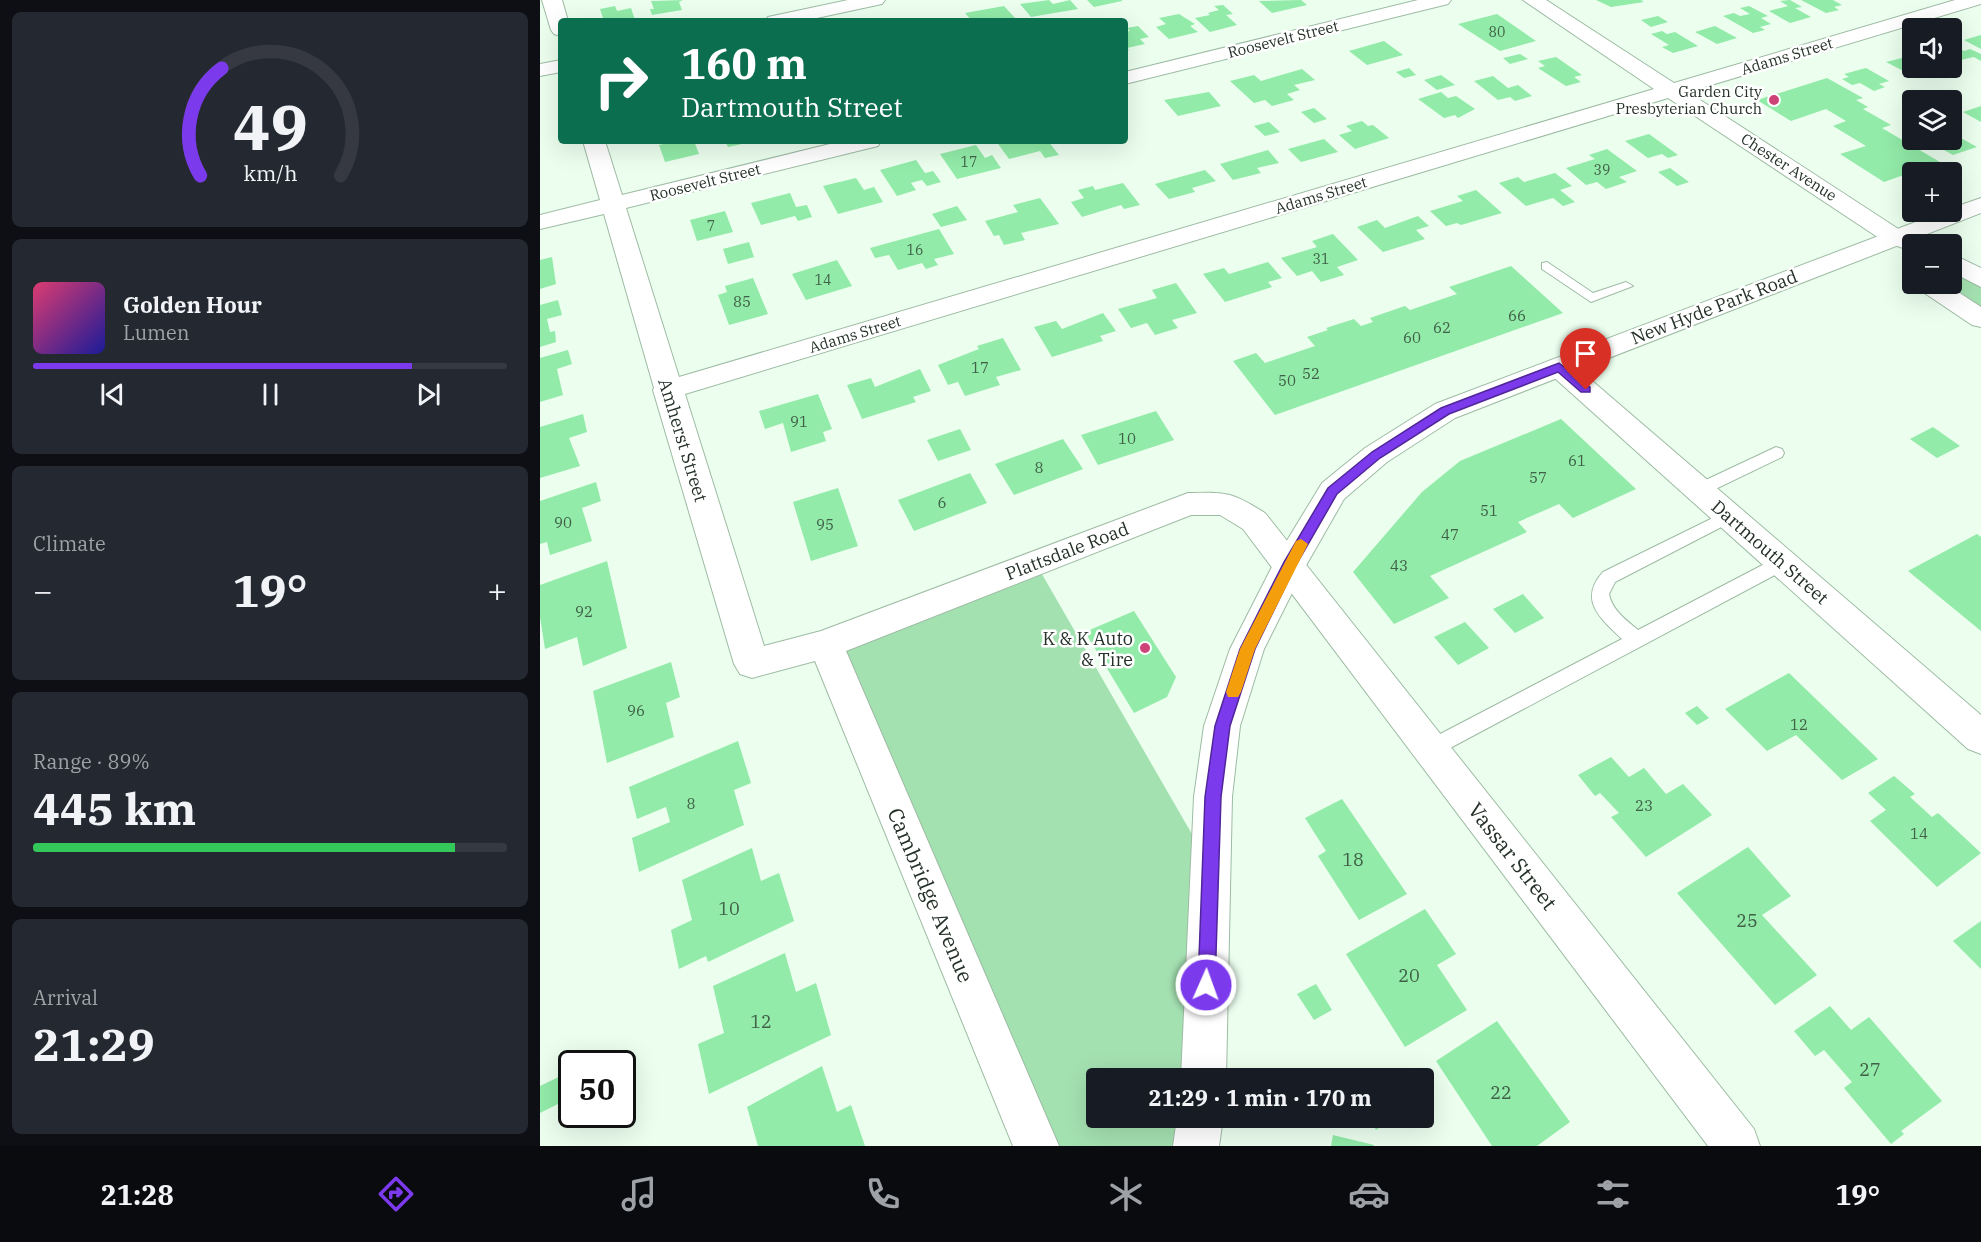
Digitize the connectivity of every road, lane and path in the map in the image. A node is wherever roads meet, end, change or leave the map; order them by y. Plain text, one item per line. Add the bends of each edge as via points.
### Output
1 (875, 0) edge
2 (1441, 0) edge
3 (1533, 0) edge
4 (1975, 0) edge
5 (553, 4) edge
6 (789, 18) edge
7 (558, 20) edge
8 (558, 67) edge
9 (540, 70) edge
10 (1128, 77) edge
11 (1672, 91) junction
12 (595, 144) edge
13 (858, 144) edge
14 (613, 205) junction
15 (1981, 205) edge
16 (540, 222) edge
17 (1919, 234) edge
18 (1902, 240) edge
19 (1902, 242) edge
20 (1547, 266) dead end
21 (1962, 267) edge
22 (1981, 279) edge
23 (1626, 286) dead end
24 (1944, 294) edge
25 (1981, 319) edge
26 (1559, 367) junction
27 (667, 390) junction
28 (1776, 453) dead end
29 (1699, 490) junction
30 (1729, 516) junction
31 (1782, 563) junction
32 (1289, 566) junction
33 (1636, 640) junction
34 (826, 644) junction
35 (1981, 738) edge
36 (1430, 749) junction
37 (1203, 1068) edge
38 (1199, 1128) edge
39 (1036, 1146) edge
40 (1196, 1146) edge
41 (1737, 1146) edge

1 - 6 street
2 - 10 street, Roosevelt Street
3 - 11 street, Chester Avenue
4 - 11 street, Adams Street
5 - 7 street
8 - 9 street
11 - 18 street, Chester Avenue
11 - 27 street, Adams Street
12 - 14 street, Amherst Street
13 - 14 street, Roosevelt Street
14 - 16 street, Roosevelt Street
14 - 27 street, Amherst Street
15 - 17 street, New Hyde Park Road
19 - 26 street, New Hyde Park Road
20 - 23 lane via 1591,298
21 - 22 street
24 - 25 street
26 - 29 street, Dartmouth Street
26 - 32 street, New Hyde Park Road via 1445,411 1376,455 1333,491
27 - 34 street, Amherst Street via 752,664
28 - 29 lane
29 - 30 street, Dartmouth Street
30 - 31 street, Dartmouth Street
30 - 33 lane via 1600,584 1600,602
31 - 33 lane
31 - 35 street, Dartmouth Street
32 - 34 street, Plattsdale Road via 1254,521 1226,503 1188,504
32 - 36 street, Vassar Street
32 - 37 street, New Hyde Park Road via 1248,649 1222,726 1213,797
33 - 36 lane
34 - 39 street, Cambridge Avenue
36 - 41 street, Vassar Street
38 - 40 street

